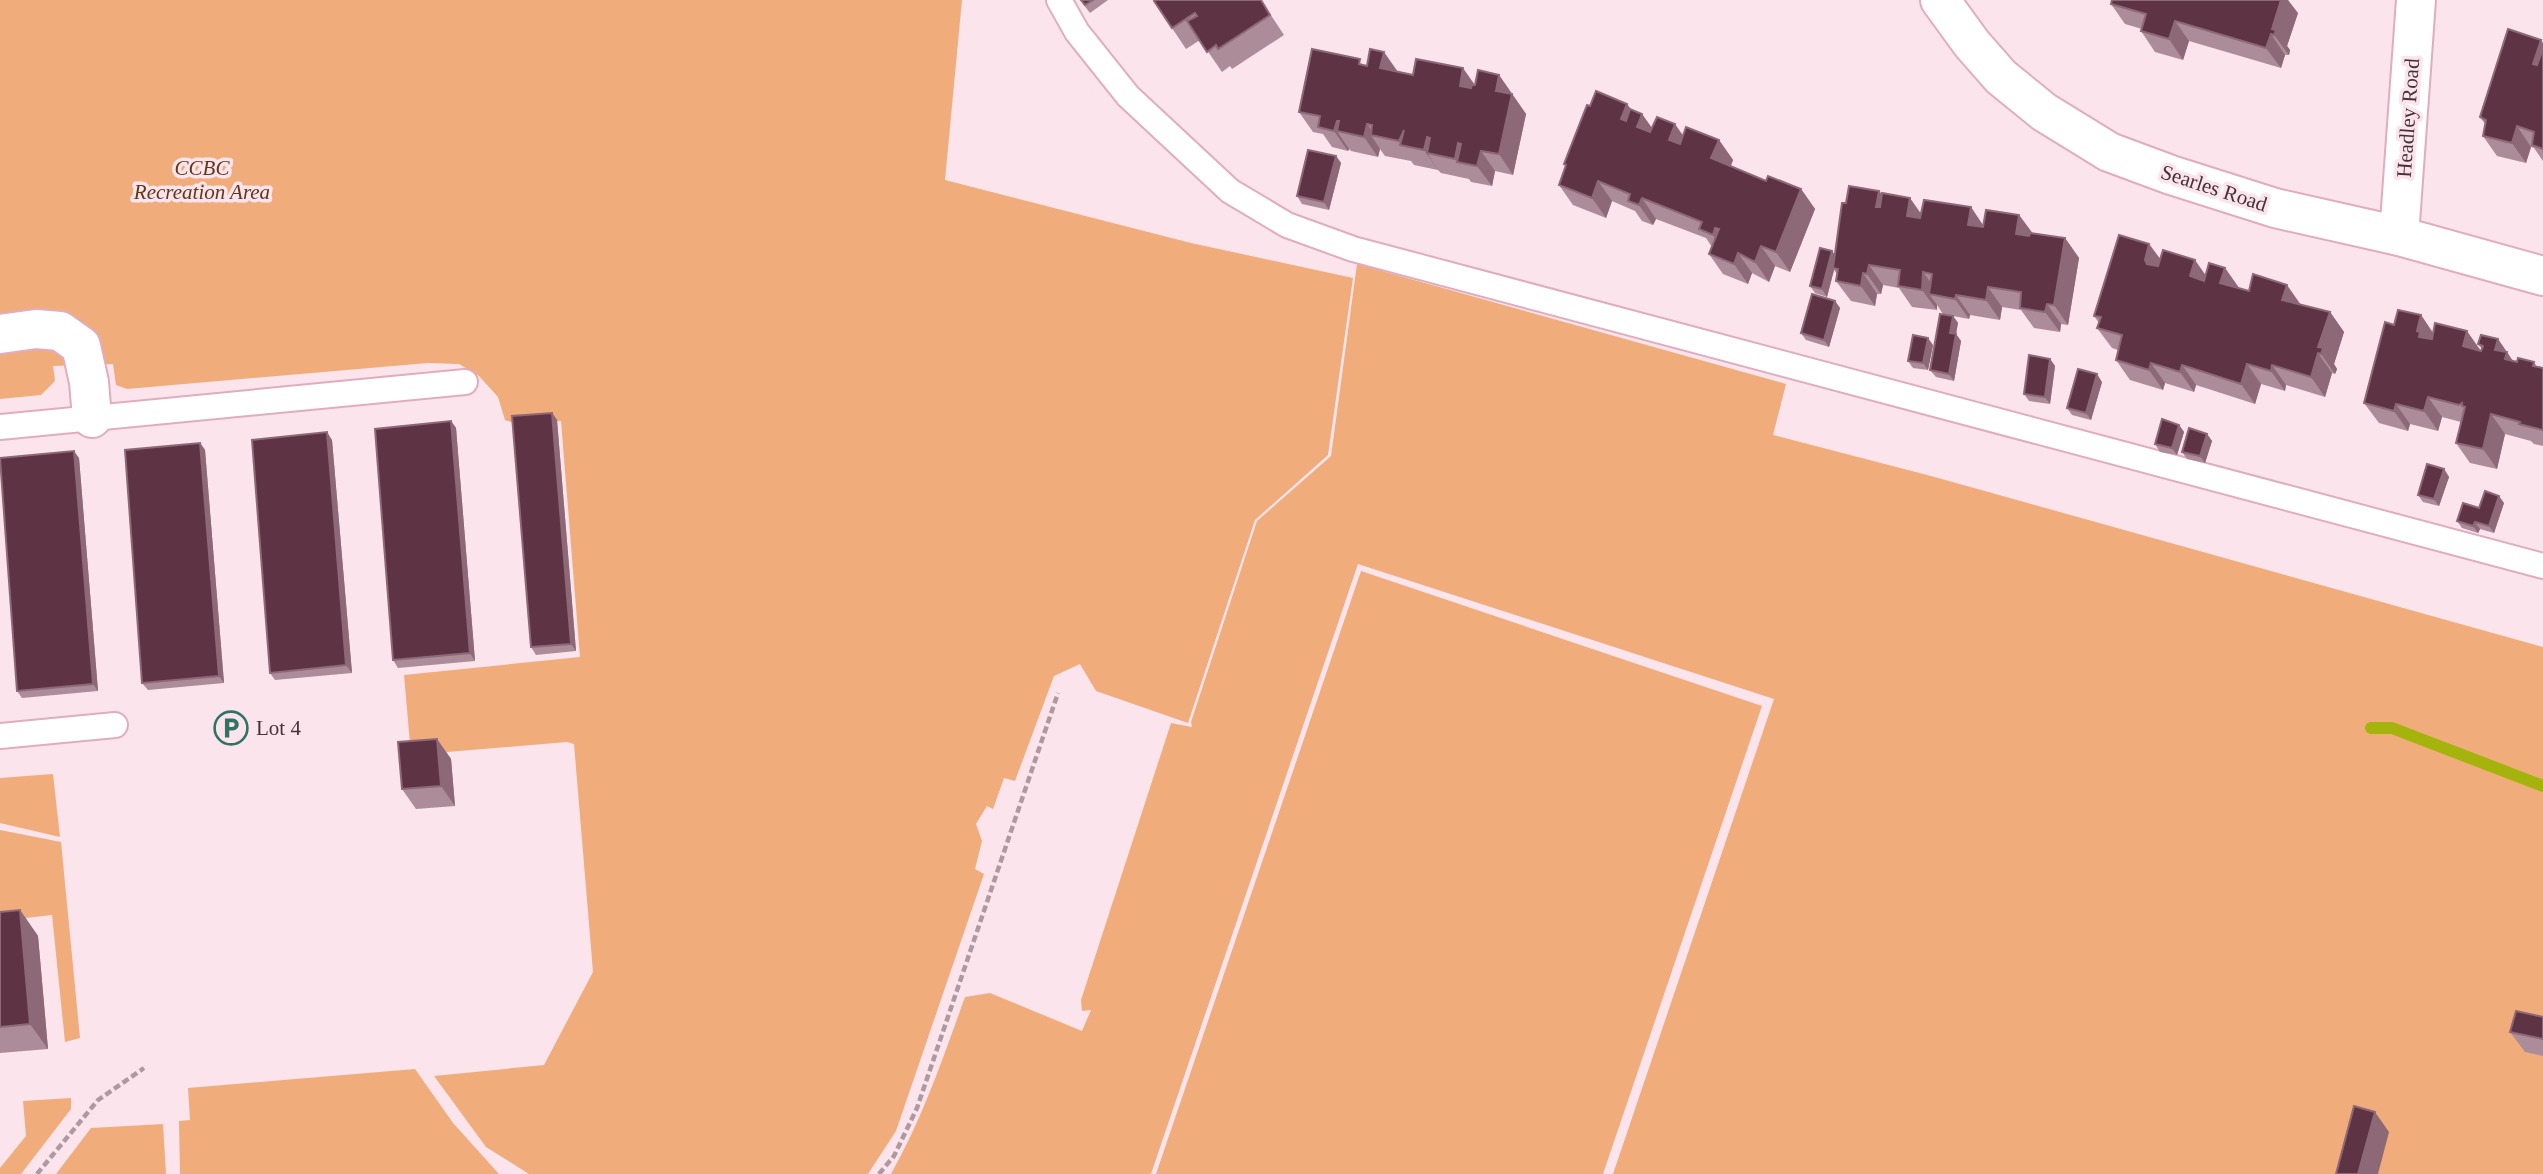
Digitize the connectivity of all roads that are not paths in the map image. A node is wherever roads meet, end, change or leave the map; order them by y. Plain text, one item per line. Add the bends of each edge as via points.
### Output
1 (1059, 0) edge
2 (1941, 0) edge
3 (2416, 0) edge
4 (2399, 236) junction
5 (2543, 276) edge
6 (0, 334) edge
7 (465, 382) dead end
8 (92, 418) junction
9 (0, 427) edge
10 (2543, 566) edge
11 (115, 725) dead end
12 (0, 736) edge

1 - 10 lane via 1077,32 1128,96 1230,191 1287,225 1353,249
2 - 4 street, Searles Road via 2001,76 2044,112 2109,152 2275,208
3 - 4 street, Headley Road
4 - 5 street, Searles Road
6 - 8 street via 60,331 81,346
7 - 8 lane
8 - 9 lane
11 - 12 lane

